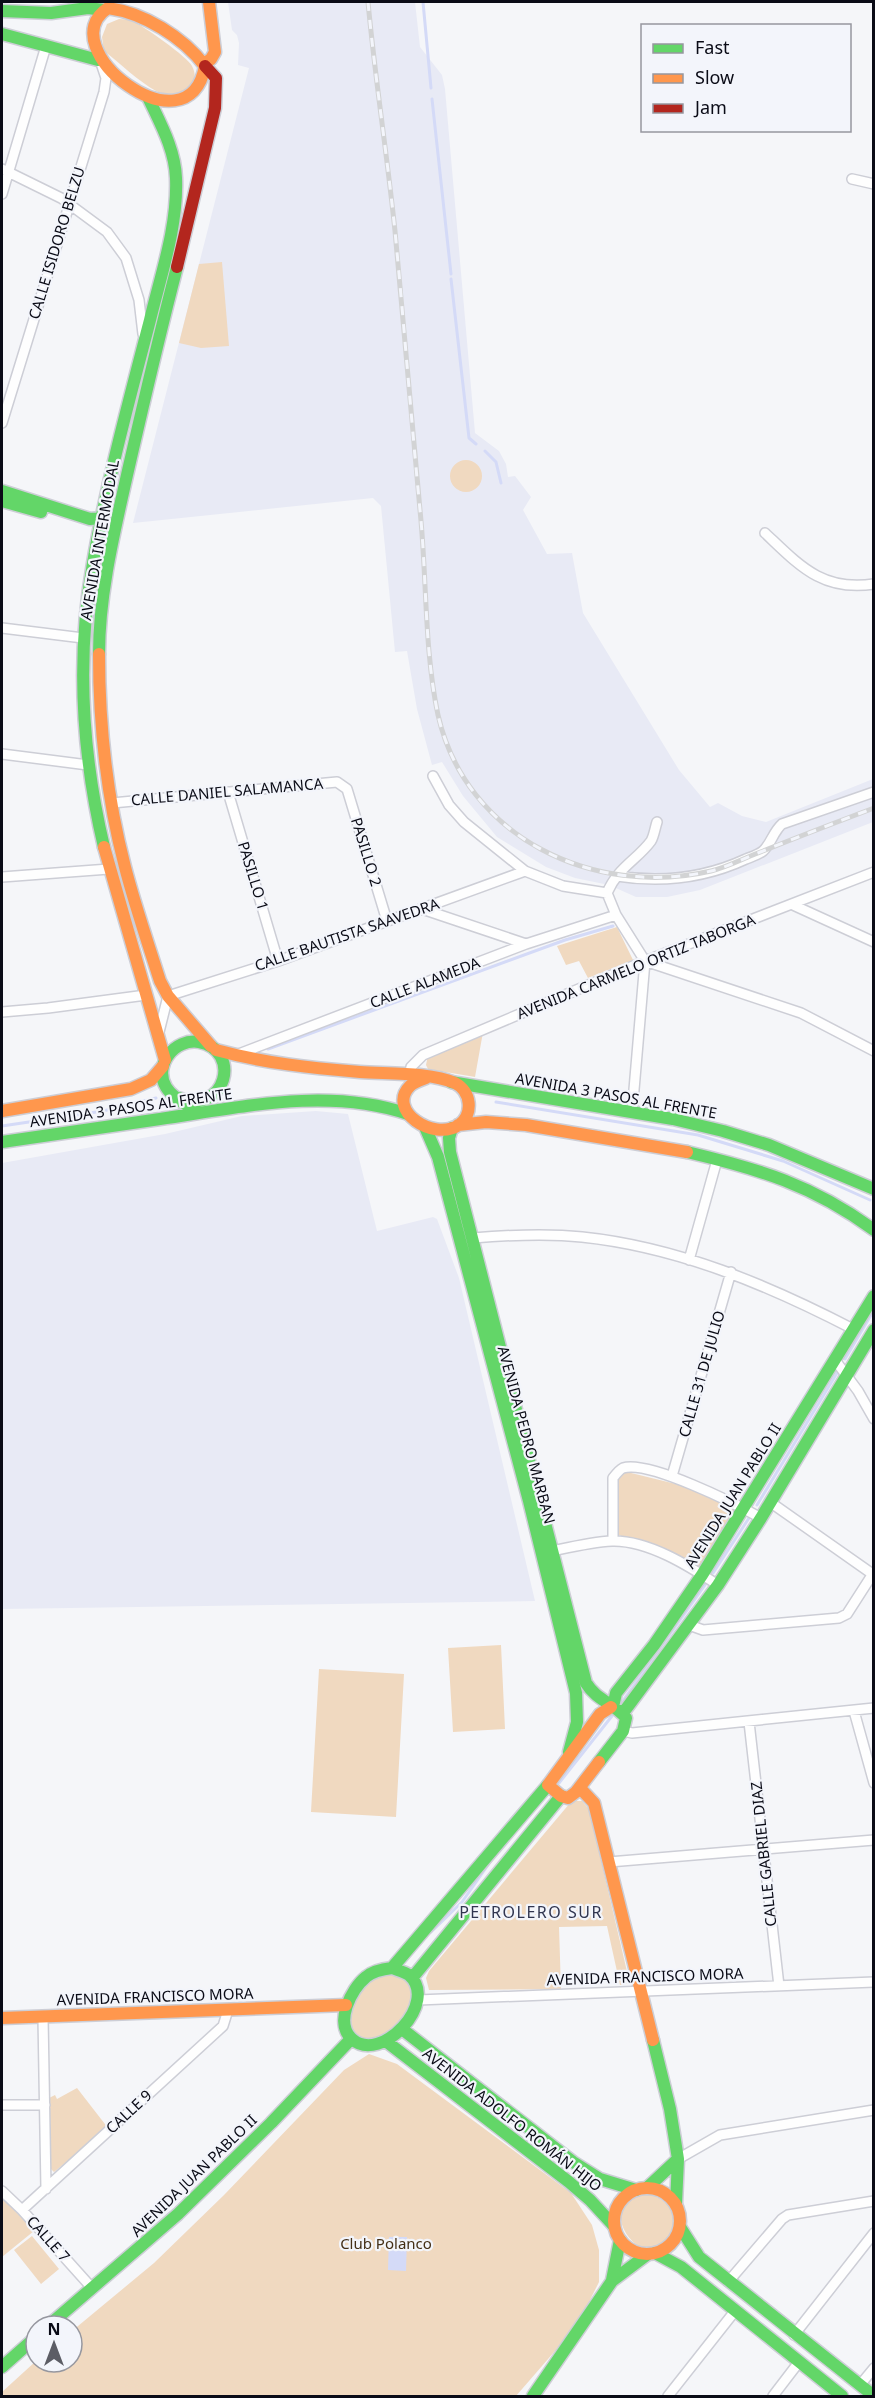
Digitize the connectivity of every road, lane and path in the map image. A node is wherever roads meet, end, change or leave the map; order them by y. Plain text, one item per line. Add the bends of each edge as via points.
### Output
1 (209, 2) edge
2 (108, 6) edge
3 (2, 11) edge
4 (2, 34) edge
5 (46, 46) junction
6 (100, 61) junction
7 (205, 65) junction
8 (148, 97) junction
9 (5, 170) edge
10 (852, 179) dead end
11 (873, 184) edge
12 (2, 194) edge
13 (68, 204) junction
14 (143, 347) junction
15 (2, 423) edge
16 (2, 491) edge
17 (2, 501) edge
18 (101, 518) junction
19 (765, 533) dead end
20 (98, 534) junction
21 (873, 584) edge
22 (2, 628) edge
23 (82, 638) junction
24 (83, 705) junction
25 (99, 705) junction
26 (2, 754) edge
27 (88, 765) junction
28 (433, 776) dead end
29 (343, 784) joint
30 (228, 792) junction
31 (873, 792) edge
32 (111, 803) junction
33 (657, 822) dead end
34 (109, 869) junction
35 (525, 871) junction
36 (873, 872) edge
37 (617, 876) junction
38 (2, 877) edge
39 (607, 893) junction
40 (793, 905) junction
41 (422, 909) junction
42 (616, 915) junction
43 (387, 921) junction
44 (873, 942) edge
45 (526, 944) junction
46 (278, 961) junction
47 (645, 961) junction
48 (146, 995) junction
49 (168, 996) junction
50 (2, 1012) edge
51 (159, 1032) junction
52 (214, 1048) junction
53 (873, 1051) edge
54 (235, 1055) junction
55 (164, 1063) junction
56 (409, 1076) junction
57 (426, 1078) junction
58 (451, 1082) junction
59 (217, 1093) junction
60 (178, 1098) junction
61 (2, 1111) edge
62 (200, 1113) junction
63 (632, 1113) junction
64 (408, 1114) junction
65 (425, 1127) junction
66 (455, 1127) junction
67 (2, 1142) edge
68 (717, 1160) junction
69 (873, 1189) edge
70 (873, 1230) edge
71 (473, 1238) junction
72 (689, 1260) junction
73 (731, 1272) junction
74 (873, 1296) edge
75 (853, 1329) junction
76 (873, 1330) edge
77 (835, 1360) junction
78 (846, 1376) junction
79 (873, 1419) edge
80 (672, 1476) junction
81 (770, 1502) junction
82 (744, 1508) junction
83 (761, 1518) junction
84 (613, 1541) junction
85 (552, 1551) junction
86 (872, 1572) edge
87 (702, 1575) junction
88 (718, 1586) junction
89 (689, 1625) junction
90 (873, 1708) edge
91 (616, 1709) junction
92 (854, 1712) junction
93 (749, 1722) junction
94 (623, 1731) junction
95 (569, 1754) junction
96 (873, 1783) edge
97 (548, 1785) junction
98 (580, 1788) junction
99 (561, 1796) junction
100 (873, 1840) edge
101 (763, 1849) junction
102 (609, 1862) junction
103 (392, 1968) junction
104 (413, 1977) junction
105 (873, 1982) edge
106 (779, 1986) junction
107 (641, 1992) junction
108 (418, 2000) junction
109 (346, 2005) junction
110 (228, 2010) junction
111 (43, 2017) junction
112 (2, 2018) edge
113 (402, 2029) junction
114 (351, 2039) junction
115 (387, 2042) junction
116 (2, 2105) edge
117 (45, 2105) junction
118 (873, 2110) edge
119 (678, 2159) junction
120 (46, 2189) junction
121 (641, 2189) junction
122 (2, 2191) edge
123 (873, 2201) edge
124 (676, 2204) junction
125 (22, 2210) junction
126 (614, 2226) junction
127 (680, 2227) junction
128 (873, 2233) edge
129 (620, 2240) junction
130 (651, 2254) junction
131 (681, 2267) junction
132 (612, 2281) junction
133 (728, 2282) junction
134 (92, 2288) junction
135 (735, 2311) junction
136 (62, 2314) edge
137 (794, 2335) junction
138 (24, 2348) edge
139 (799, 2362) junction
140 (2, 2367) edge
141 (873, 2368) edge
142 (860, 2385) junction
143 (873, 2396) edge
144 (533, 2397) edge
145 (668, 2397) edge
146 (772, 2397) edge
147 (842, 2397) edge

1 - 7 main road via 215,52
2 - 3 main road via 51,13
2 - 6 main road via 99,15 93,34 93,49
2 - 7 main road via 147,21
4 - 5 main road
5 - 6 main road
5 - 9 street
6 - 8 main road
6 - 13 street, CALLE ISIDORO BELZU via 106,78 104,92
7 - 8 main road via 203,82 188,98 179,102
7 - 25 main road, AVENIDA INTERMODAL via 218,84 215,108 112,545 99,639
8 - 14 main road, AVENIDA INTERMODAL via 171,150 177,194
9 - 12 street
9 - 13 street
10 - 11 street
13 - 14 street via 107,232 126,258 139,300
13 - 15 street, CALLE ISIDORO BELZU
14 - 18 main road, AVENIDA INTERMODAL
16 - 18 main road via 90,519
17 - 20 main road via 88,525
18 - 20 main road, AVENIDA INTERMODAL
19 - 21 street via 818,578 858,586
20 - 23 main road, AVENIDA INTERMODAL
22 - 23 street
23 - 24 main road, AVENIDA INTERMODAL
24 - 25 main road
24 - 27 main road, AVENIDA INTERMODAL
25 - 32 main road, AVENIDA INTERMODAL
26 - 27 street
27 - 34 main road, AVENIDA INTERMODAL
28 - 35 street via 464,822
29 - 30 street, CALLE DANIEL SALAMANCA
29 - 43 street, PASILLO 2
30 - 32 street, CALLE DANIEL SALAMANCA
30 - 46 street, PASILLO 1
31 - 37 street via 782,824 764,851 729,867 647,881
32 - 49 main road, AVENIDA INTERMODAL via 125,867
33 - 37 street via 651,840
34 - 38 street
34 - 48 main road, AVENIDA INTERMODAL
35 - 39 street via 563,886
35 - 41 street, CALLE BAUTISTA SAAVEDRA
36 - 40 street, AVENIDA CARMELO ORTIZ TABORGA
37 - 39 street
39 - 42 street
40 - 44 street
40 - 47 street, AVENIDA CARMELO ORTIZ TABORGA
41 - 43 street, CALLE BAUTISTA SAAVEDRA
41 - 45 street
42 - 45 street, CALLE ALAMEDA
42 - 47 street
43 - 46 street, CALLE BAUTISTA SAAVEDRA
45 - 54 street, CALLE ALAMEDA
46 - 49 street, CALLE BAUTISTA SAAVEDRA
47 - 53 street via 801,1013
47 - 56 street, AVENIDA CARMELO ORTIZ TABORGA via 423,1055 411,1067
47 - 63 street
48 - 50 street
48 - 51 main road, AVENIDA INTERMODAL
49 - 51 street
49 - 52 main road, AVENIDA INTERMODAL
51 - 55 main road, AVENIDA INTERMODAL
52 - 54 main road
52 - 55 main road via 202,1042 184,1042 169,1052
52 - 59 main road via 225,1072
54 - 56 main road via 281,1066
55 - 60 main road via 165,1084
55 - 61 main road, AVENIDA 3 PASOS AL FRENTE via 150,1080 131,1089
56 - 57 main road
57 - 58 main road
57 - 64 main road via 412,1083 404,1094
58 - 63 main road, AVENIDA 3 PASOS AL FRENTE
58 - 66 main road via 469,1097 468,1113
59 - 60 main road via 202,1102
59 - 62 main road
60 - 62 main road
62 - 64 main road, AVENIDA 3 PASOS AL FRENTE via 292,1101 324,1101 386,1106
62 - 67 main road, AVENIDA 3 PASOS AL FRENTE
63 - 69 main road, AVENIDA 3 PASOS AL FRENTE via 673,1119 769,1145
64 - 65 main road
65 - 66 main road
65 - 95 main road, AVENIDA PEDRO MARBAN via 438,1157 576,1693 577,1722
66 - 68 main road via 477,1121 501,1121 597,1135
66 - 71 main road, AVENIDA PEDRO MARBAN via 449,1138 450,1152
68 - 70 main road via 813,1192 853,1213
68 - 72 street
71 - 72 street via 527,1234 582,1237
71 - 85 main road, AVENIDA PEDRO MARBAN
72 - 73 street
73 - 75 street via 792,1297
73 - 80 street, CALLE 31 DE JULIO
74 - 75 main road, AVENIDA JUAN PABLO II
75 - 77 main road, AVENIDA JUAN PABLO II
76 - 78 main road
77 - 78 street
77 - 82 main road, AVENIDA JUAN PABLO II
78 - 79 street
78 - 81 main road
80 - 82 street
80 - 84 street via 631,1467 620,1469 613,1478
81 - 83 main road
81 - 86 street
82 - 83 street
82 - 87 main road, AVENIDA JUAN PABLO II
83 - 88 main road
84 - 85 street
84 - 87 street via 647,1548
85 - 91 main road, AVENIDA PEDRO MARBAN via 586,1683 596,1698
86 - 89 street via 847,1614 839,1618 703,1630
87 - 88 street
87 - 91 main road, AVENIDA JUAN PABLO II via 616,1693
88 - 89 main road
89 - 91 main road
90 - 92 street
91 - 94 main road via 626,1718
91 - 95 main road via 600,1714
92 - 93 street
92 - 96 street
93 - 94 street
93 - 101 street, CALLE GABRIEL DIAZ
94 - 98 main road
95 - 97 main road
97 - 99 main road
97 - 103 main road
98 - 99 main road via 573,1796
98 - 102 main road via 594,1803
99 - 104 main road
100 - 101 street
101 - 102 street
101 - 106 street, CALLE GABRIEL DIAZ
102 - 107 main road
103 - 104 main road
103 - 109 main road via 366,1976
104 - 108 main road
105 - 106 street, AVENIDA FRANCISCO MORA
106 - 107 street, AVENIDA FRANCISCO MORA
107 - 108 street, AVENIDA FRANCISCO MORA
107 - 119 main road via 672,2117
108 - 113 main road
109 - 110 main road, AVENIDA FRANCISCO MORA
109 - 114 main road via 346,2030
110 - 111 main road, AVENIDA FRANCISCO MORA
110 - 120 street, CALLE 9 via 223,2026
111 - 112 main road, AVENIDA FRANCISCO MORA
111 - 117 street
113 - 115 main road
113 - 121 main road, AVENIDA ADOLFO ROMÁN HIJO via 573,2162 600,2179
114 - 115 main road via 365,2045
114 - 134 main road, AVENIDA JUAN PABLO II via 178,2214
115 - 126 main road, AVENIDA ADOLFO ROMÁN HIJO via 569,2182
116 - 117 street
117 - 120 street
118 - 119 street via 720,2135
119 - 121 main road
119 - 124 main road
120 - 125 street, CALLE 9
121 - 124 main road via 663,2192
121 - 126 main road via 619,2204
122 - 125 street, CALLE 7
123 - 133 street via 788,2215
124 - 127 main road
125 - 134 street, CALLE 7
126 - 129 main road
127 - 130 main road via 671,2244
127 - 133 main road via 699,2257
128 - 137 street
129 - 130 main road via 637,2253
129 - 132 main road
130 - 131 main road
130 - 132 main road
131 - 133 main road
131 - 135 main road
132 - 144 main road
133 - 137 main road
134 - 136 main road, AVENIDA JUAN PABLO II
135 - 139 main road
135 - 145 street
137 - 142 main road
138 - 140 main road
139 - 146 street
139 - 147 main road
141 - 142 street
142 - 143 main road

